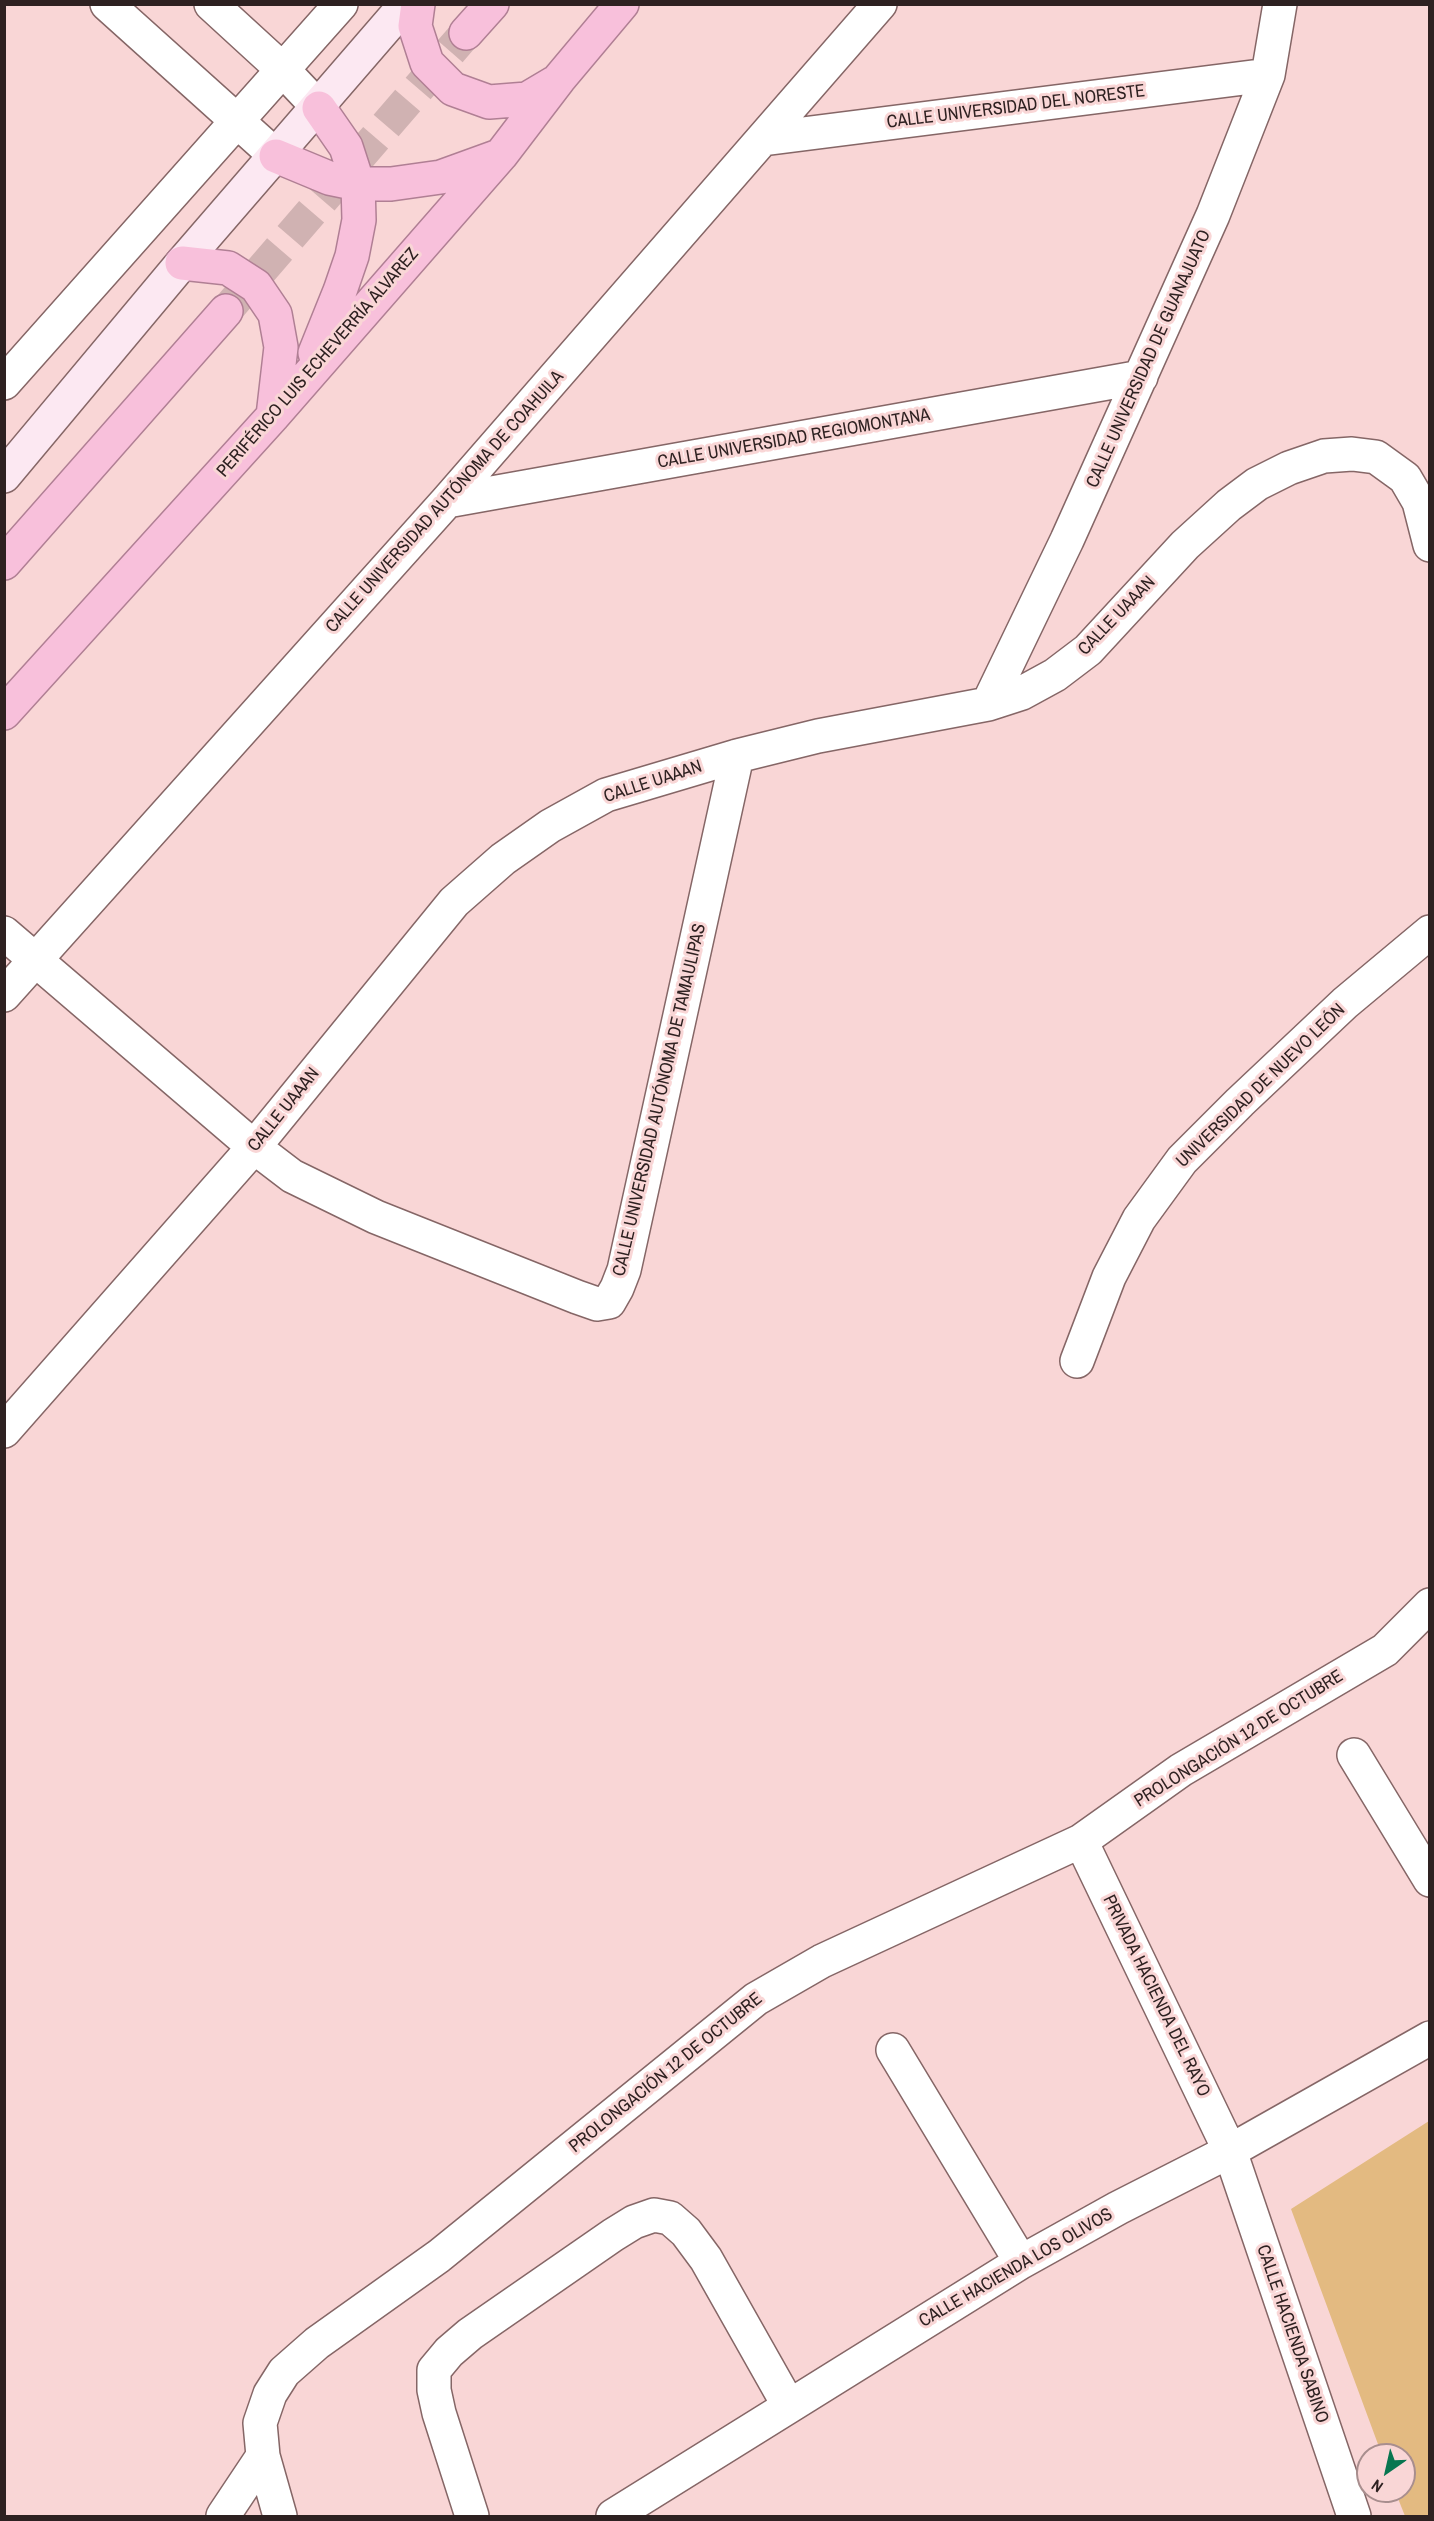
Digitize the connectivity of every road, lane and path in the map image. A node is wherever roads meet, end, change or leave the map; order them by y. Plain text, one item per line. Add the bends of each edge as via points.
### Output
1 (107, 4) edge
2 (211, 4) edge
3 (342, 4) edge
4 (406, 4) edge
5 (418, 4) edge
6 (492, 4) edge
7 (622, 4) edge
8 (880, 4) edge
9 (1281, 4) edge
10 (466, 33) tunnel mouth
11 (283, 70) junction
12 (1268, 75) junction
13 (559, 79) junction
14 (319, 108) junction
15 (236, 122) junction
16 (763, 139) junction
17 (501, 155) junction
18 (276, 156) junction
19 (358, 184) junction
20 (182, 263) junction
21 (226, 311) tunnel mouth
22 (306, 377) junction
23 (1141, 378) junction
24 (4, 383) edge
25 (273, 416) junction
26 (4, 476) edge
27 (447, 501) junction
28 (1430, 544) edge
29 (4, 563) edge
30 (988, 704) junction
31 (4, 713) edge
32 (737, 756) junction
33 (1430, 932) edge
34 (4, 933) edge
35 (35, 960) junction
36 (4, 995) edge
37 (254, 1147) junction
38 (1077, 1361) dead end
39 (4, 1431) edge
40 (1430, 1605) edge
41 (1354, 1755) dead end
42 (1081, 1841) junction
43 (1430, 1880) edge
44 (1430, 2038) edge
45 (893, 2050) dead end
46 (1230, 2151) junction
47 (1021, 2262) junction
48 (789, 2406) junction
49 (263, 2456) junction
50 (223, 2517) edge
51 (280, 2517) edge
52 (471, 2517) edge
53 (613, 2517) edge
54 (1353, 2517) edge

1 - 15 street
2 - 11 street
3 - 11 street
4 - 14 main road
5 - 13 highway via 415,27 427,63 453,89 489,102 518,100 527,99
6 - 10 highway
7 - 13 highway, PERIFÉRICO LUIS ECHEVERRÍA ÁLVAREZ
8 - 16 street, CALLE UNIVERSIDAD AUTÓNOMA DE COAHUILA
9 - 12 street, CALLE UNIVERSIDAD DE GUANAJUATO
11 - 14 street
11 - 15 street
12 - 16 street, CALLE UNIVERSIDAD DEL NORESTE
12 - 23 street, CALLE UNIVERSIDAD DE GUANAJUATO via 1213,215
13 - 17 highway, PERIFÉRICO LUIS ECHEVERRÍA ÁLVAREZ
14 - 18 main road
14 - 19 highway via 346,147
15 - 18 street
15 - 24 street
16 - 27 street, CALLE UNIVERSIDAD AUTÓNOMA DE COAHUILA
17 - 19 highway via 441,177 405,184
17 - 22 highway, PERIFÉRICO LUIS ECHEVERRÍA ÁLVAREZ
18 - 19 highway via 329,178
18 - 20 main road
19 - 22 highway via 359,220 352,256
20 - 25 highway via 228,268 256,286 275,314 281,347
20 - 26 main road
21 - 29 highway
22 - 25 highway, PERIFÉRICO LUIS ECHEVERRÍA ÁLVAREZ
23 - 27 street, CALLE UNIVERSIDAD REGIOMONTANA
23 - 30 street, CALLE UNIVERSIDAD DE GUANAJUATO
25 - 31 highway, PERIFÉRICO LUIS ECHEVERRÍA ÁLVAREZ
27 - 35 street, CALLE UNIVERSIDAD AUTÓNOMA DE COAHUILA
28 - 30 street, CALLE UAAAN via 1419,502 1405,478 1376,457 1324,456 1289,468 1238,498 1185,545 1088,650 1022,693
30 - 32 street, CALLE UAAAN via 818,736
32 - 37 street, CALLE UAAAN via 606,795 550,826 503,859 454,903
32 - 37 street, CALLE UNIVERSIDAD AUTÓNOMA DE TAMAULIPAS via 624,1270 609,1302 597,1304 577,1297 376,1217 292,1176
33 - 38 street, UNIVERSIDAD DE NUEVO LEÓN via 1345,1003 1182,1160 1139,1219 1109,1277
34 - 35 street, CALLE UNIVERSIDAD AUTÓNOMA DE TAMAULIPAS
35 - 36 street, CALLE UNIVERSIDAD AUTÓNOMA DE COAHUILA
35 - 37 street, CALLE UNIVERSIDAD AUTÓNOMA DE TAMAULIPAS
37 - 39 street, CALLE UAAAN
40 - 42 street, PROLONGACIÓN 12 DE OCTUBRE via 1385,1650 1181,1770
41 - 43 street
42 - 46 street, PRIVADA HACIENDA DEL RAYO
42 - 49 street, PROLONGACIÓN 12 DE OCTUBRE via 822,1961 756,1999 439,2256 317,2343 284,2372 270,2394 260,2423
44 - 46 street, CALLE HACIENDA LOS OLIVOS
45 - 47 street
46 - 47 street, CALLE HACIENDA LOS OLIVOS
46 - 54 street, CALLE HACIENDA SABINO
47 - 48 street, CALLE HACIENDA LOS OLIVOS
48 - 52 street via 706,2259 670,2218 654,2215 613,2235 471,2334 448,2352 434,2370 439,2413
48 - 53 street, CALLE HACIENDA LOS OLIVOS
49 - 50 street
49 - 51 street, PROLONGACIÓN 12 DE OCTUBRE

